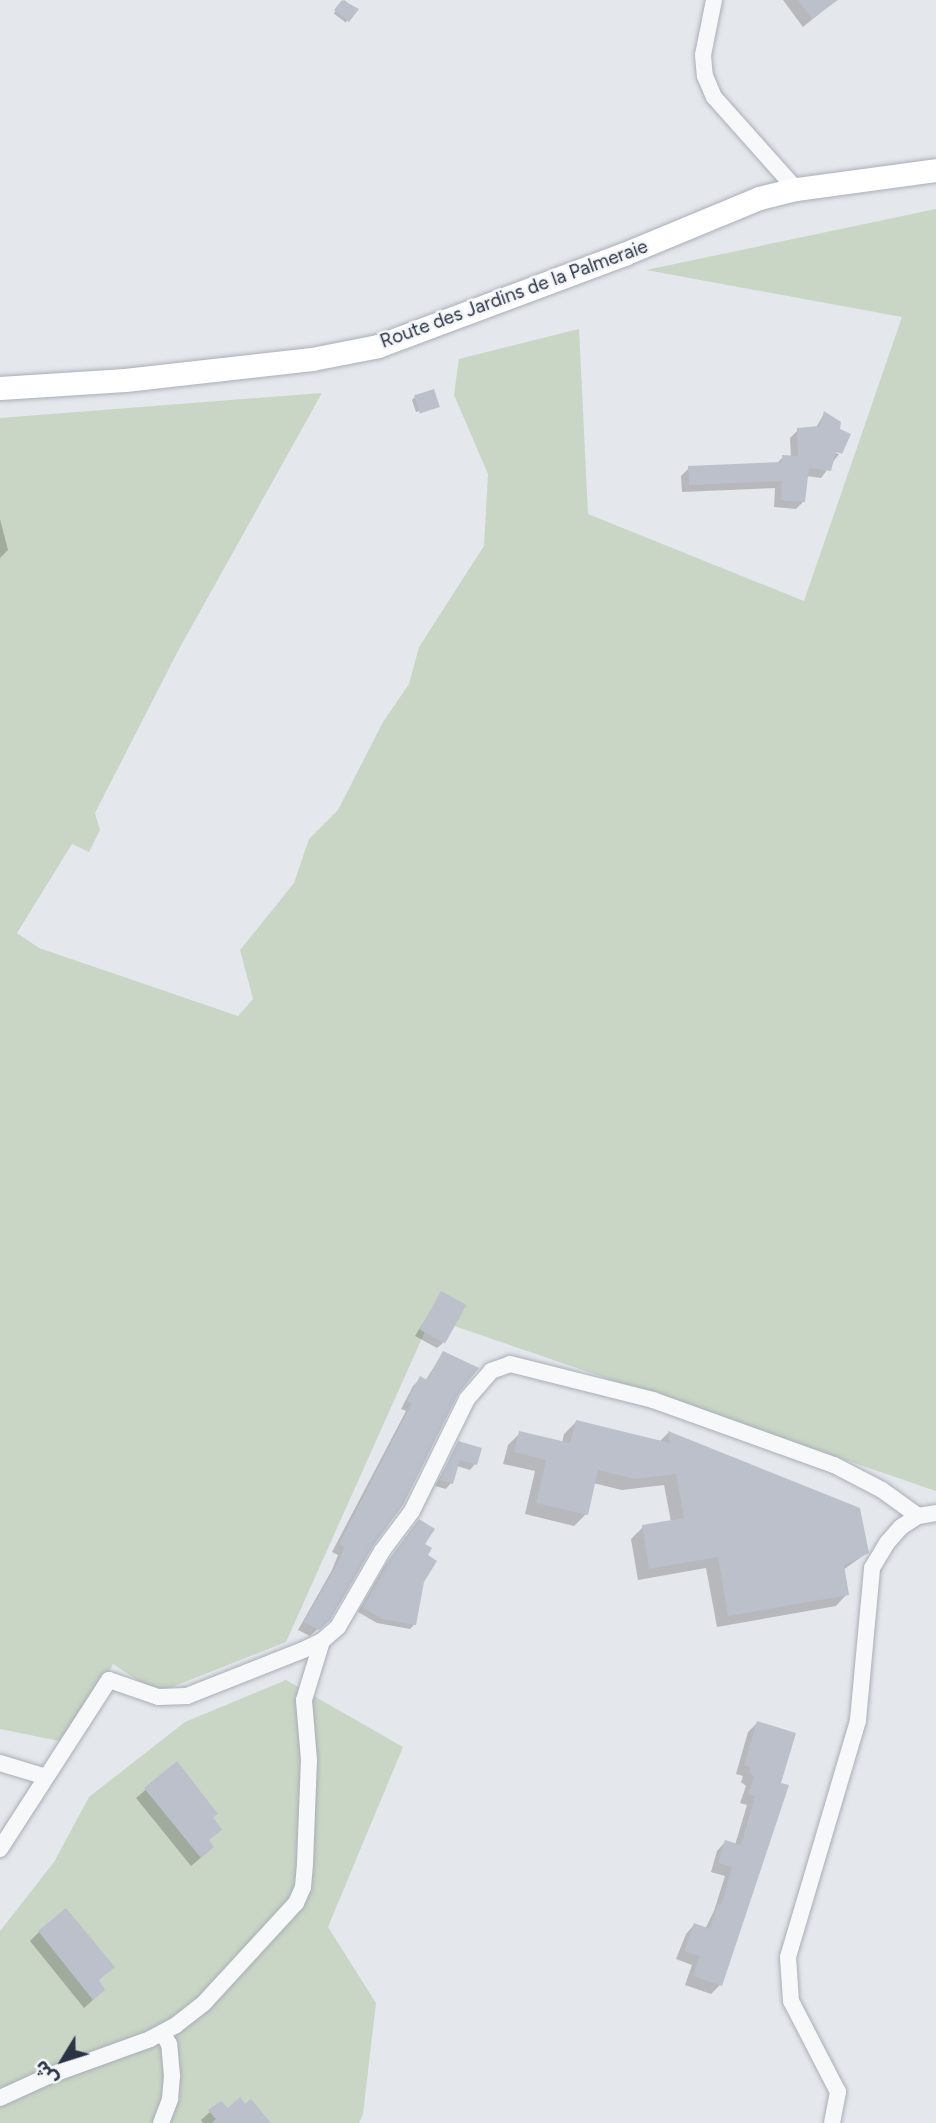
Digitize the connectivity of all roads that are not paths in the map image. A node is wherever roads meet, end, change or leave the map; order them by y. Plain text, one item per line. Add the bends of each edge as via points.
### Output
1 (714, 0) edge
2 (936, 170) edge
3 (796, 188) junction
4 (0, 388) edge
5 (936, 1513) edge
6 (918, 1516) junction
7 (322, 1641) junction
8 (0, 1763) edge
9 (46, 1777) junction
10 (0, 1849) edge
11 (162, 2033) junction
12 (0, 2098) edge
13 (161, 2123) edge
14 (832, 2123) edge

1 - 3 street via 703,55 714,97
2 - 3 street, Route des Jardins de la Palmeraie
3 - 4 street, Route des Jardins de la Palmeraie via 759,198 378,346 289,362
5 - 6 street
6 - 7 street via 882,1490 834,1465 653,1400 510,1364 491,1371 467,1399 412,1511 382,1551 338,1627
6 - 14 street via 901,1527 872,1568 858,1720 788,1957 792,2001 838,2092
7 - 9 street via 187,1696 159,1697 109,1680
7 - 11 street via 304,1700 309,1760 303,1887 296,1903 204,2003
8 - 9 street
9 - 10 street
11 - 12 street
11 - 13 street via 169,2044 172,2076

